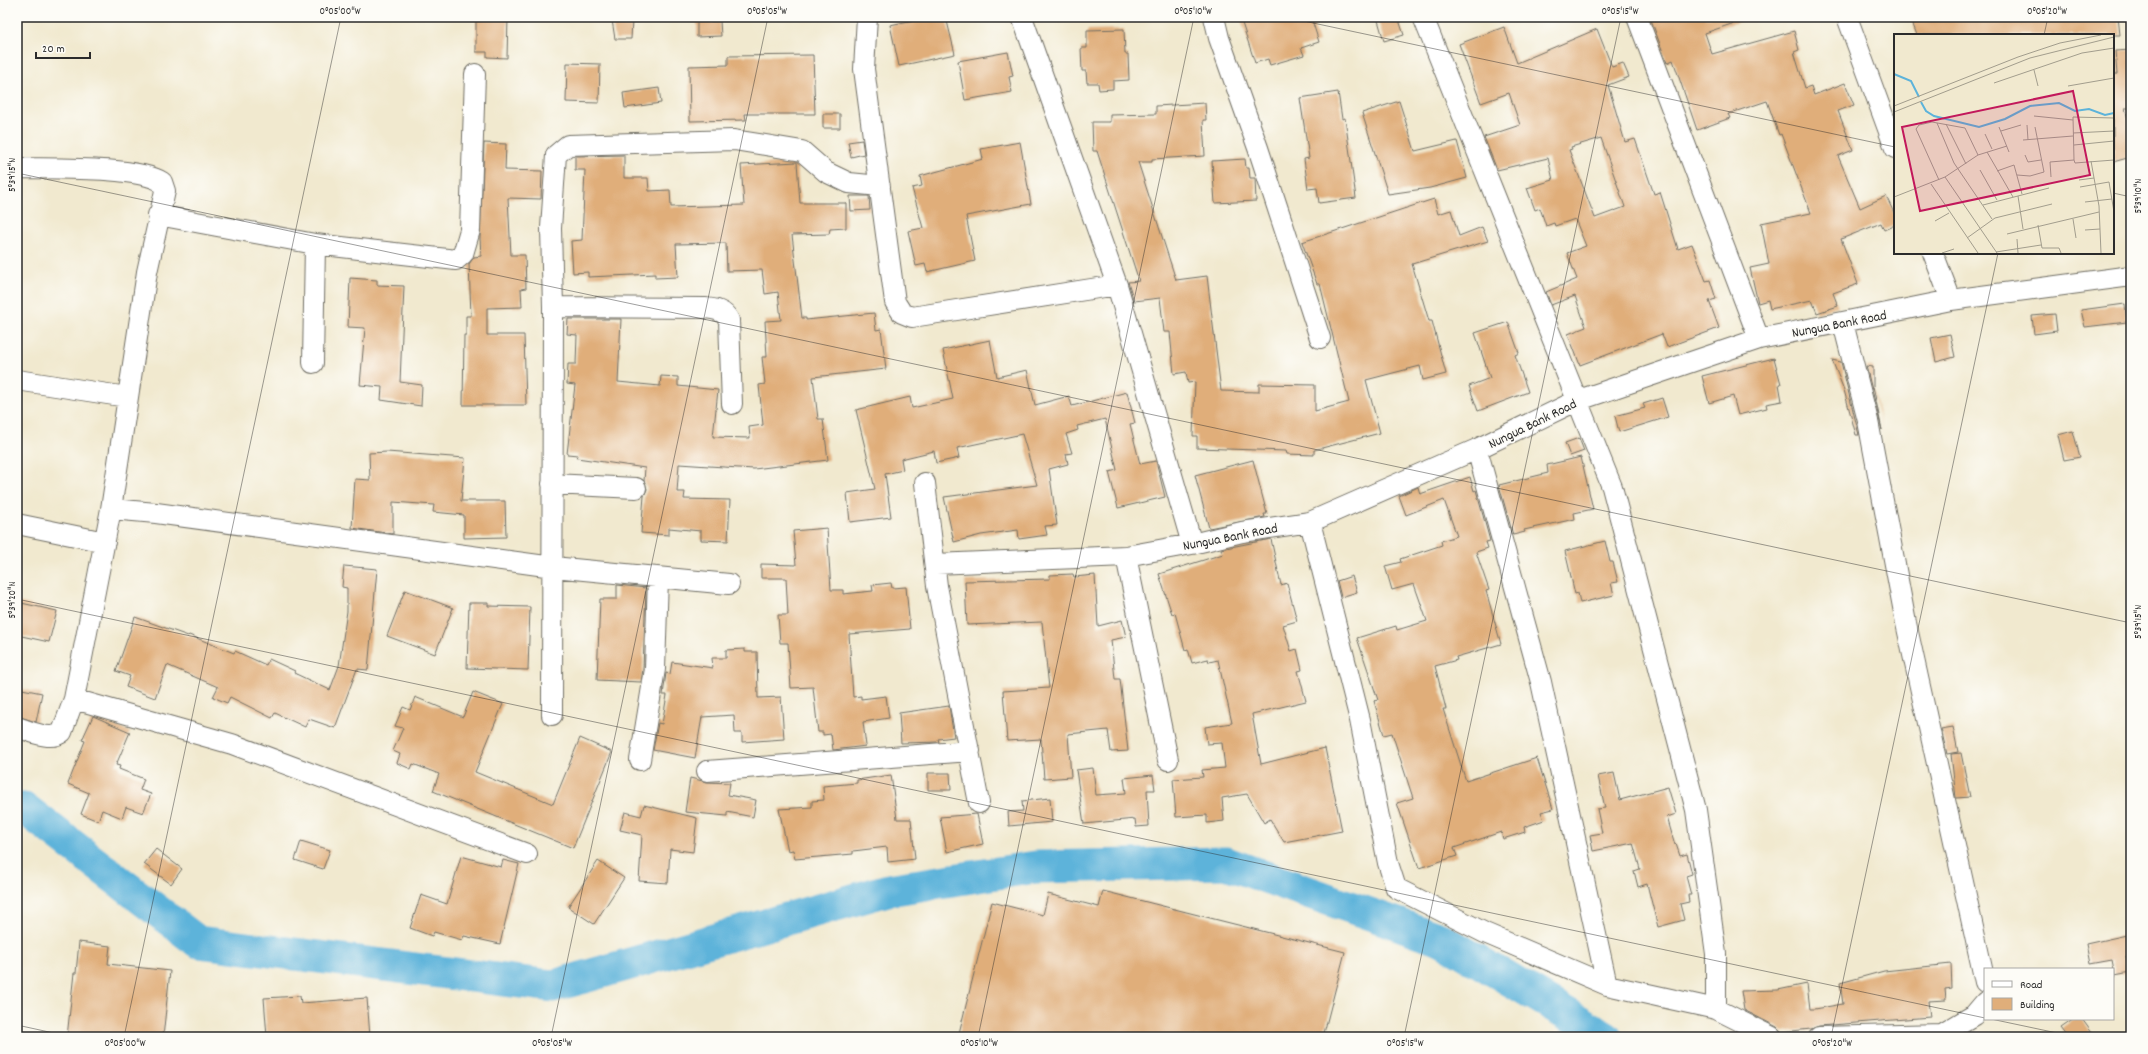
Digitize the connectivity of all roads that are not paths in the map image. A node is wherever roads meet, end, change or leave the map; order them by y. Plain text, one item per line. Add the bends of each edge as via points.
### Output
1 (867, 17) edge
2 (1022, 17) edge
3 (1214, 17) edge
4 (1423, 17) edge
5 (1637, 17) edge
6 (1847, 17) edge
7 (475, 74) dead end
8 (1894, 145) edge
9 (17, 168) edge
10 (880, 186) junction
11 (158, 215) junction
12 (314, 244) junction
13 (1934, 254) edge
14 (2131, 276) edge
15 (1117, 285) junction
16 (1951, 300) junction
17 (553, 307) junction
18 (1842, 323) junction
19 (1320, 338) dead end
20 (1759, 339) junction
21 (313, 363) dead end
22 (17, 380) edge
23 (127, 397) junction
24 (1576, 401) junction
25 (732, 404) dead end
26 (1477, 449) junction
27 (925, 483) dead end
28 (552, 484) junction
29 (636, 488) dead end
30 (111, 509) junction
31 (1310, 522) junction
32 (17, 524) edge
33 (105, 542) junction
34 (1192, 544) junction
35 (1126, 556) junction
36 (936, 564) junction
37 (553, 568) junction
38 (658, 578) junction
39 (728, 584) dead end
40 (74, 699) junction
41 (552, 714) dead end
42 (17, 727) edge
43 (970, 751) junction
44 (640, 760) dead end
45 (1168, 760) dead end
46 (707, 771) dead end
47 (979, 803) dead end
48 (527, 854) dead end
49 (1984, 977) edge
50 (1607, 985) junction
51 (1984, 1003) edge
52 (1716, 1009) junction
53 (1772, 1037) edge
54 (1819, 1037) edge

1 - 10 street via 864,69
2 - 15 street
3 - 19 street
4 - 24 street
5 - 20 street
6 - 8 street
7 - 12 street via 470,230 463,254 456,260 447,260
9 - 11 street via 120,172 156,178 162,182 165,191
10 - 15 street via 895,302 902,313 912,317
10 - 17 street via 849,183 826,172 802,151 734,140 568,145 556,155 551,228
11 - 12 street
11 - 23 street
12 - 21 street
13 - 16 street
14 - 16 street, Nungua Bank Road
15 - 34 street
16 - 18 street, Nungua Bank Road
17 - 25 street via 719,310 727,315 729,320
17 - 28 street
18 - 20 street, Nungua Bank Road
18 - 49 street via 1868,421 1906,623
20 - 24 street, Nungua Bank Road
22 - 23 street
23 - 30 street
24 - 26 street, Nungua Bank Road
24 - 52 street via 1612,487 1696,810 1716,954
26 - 31 street, Nungua Bank Road
26 - 50 street via 1541,682
27 - 36 street
28 - 29 street
28 - 37 street
30 - 33 street
30 - 37 street
31 - 34 street, Nungua Bank Road via 1242,532
31 - 50 street via 1360,720 1388,863 1396,888 1485,933
32 - 33 street
33 - 40 street
34 - 35 street, Nungua Bank Road
35 - 36 street, Nungua Bank Road
35 - 45 street
36 - 43 street via 937,586
37 - 38 street
37 - 41 street
38 - 39 street
38 - 44 street via 654,669
40 - 42 street via 62,732 58,736
40 - 48 street via 232,744
43 - 46 street
43 - 47 street
50 - 52 street
51 - 54 street via 1974,1015 1942,1034
52 - 53 street

